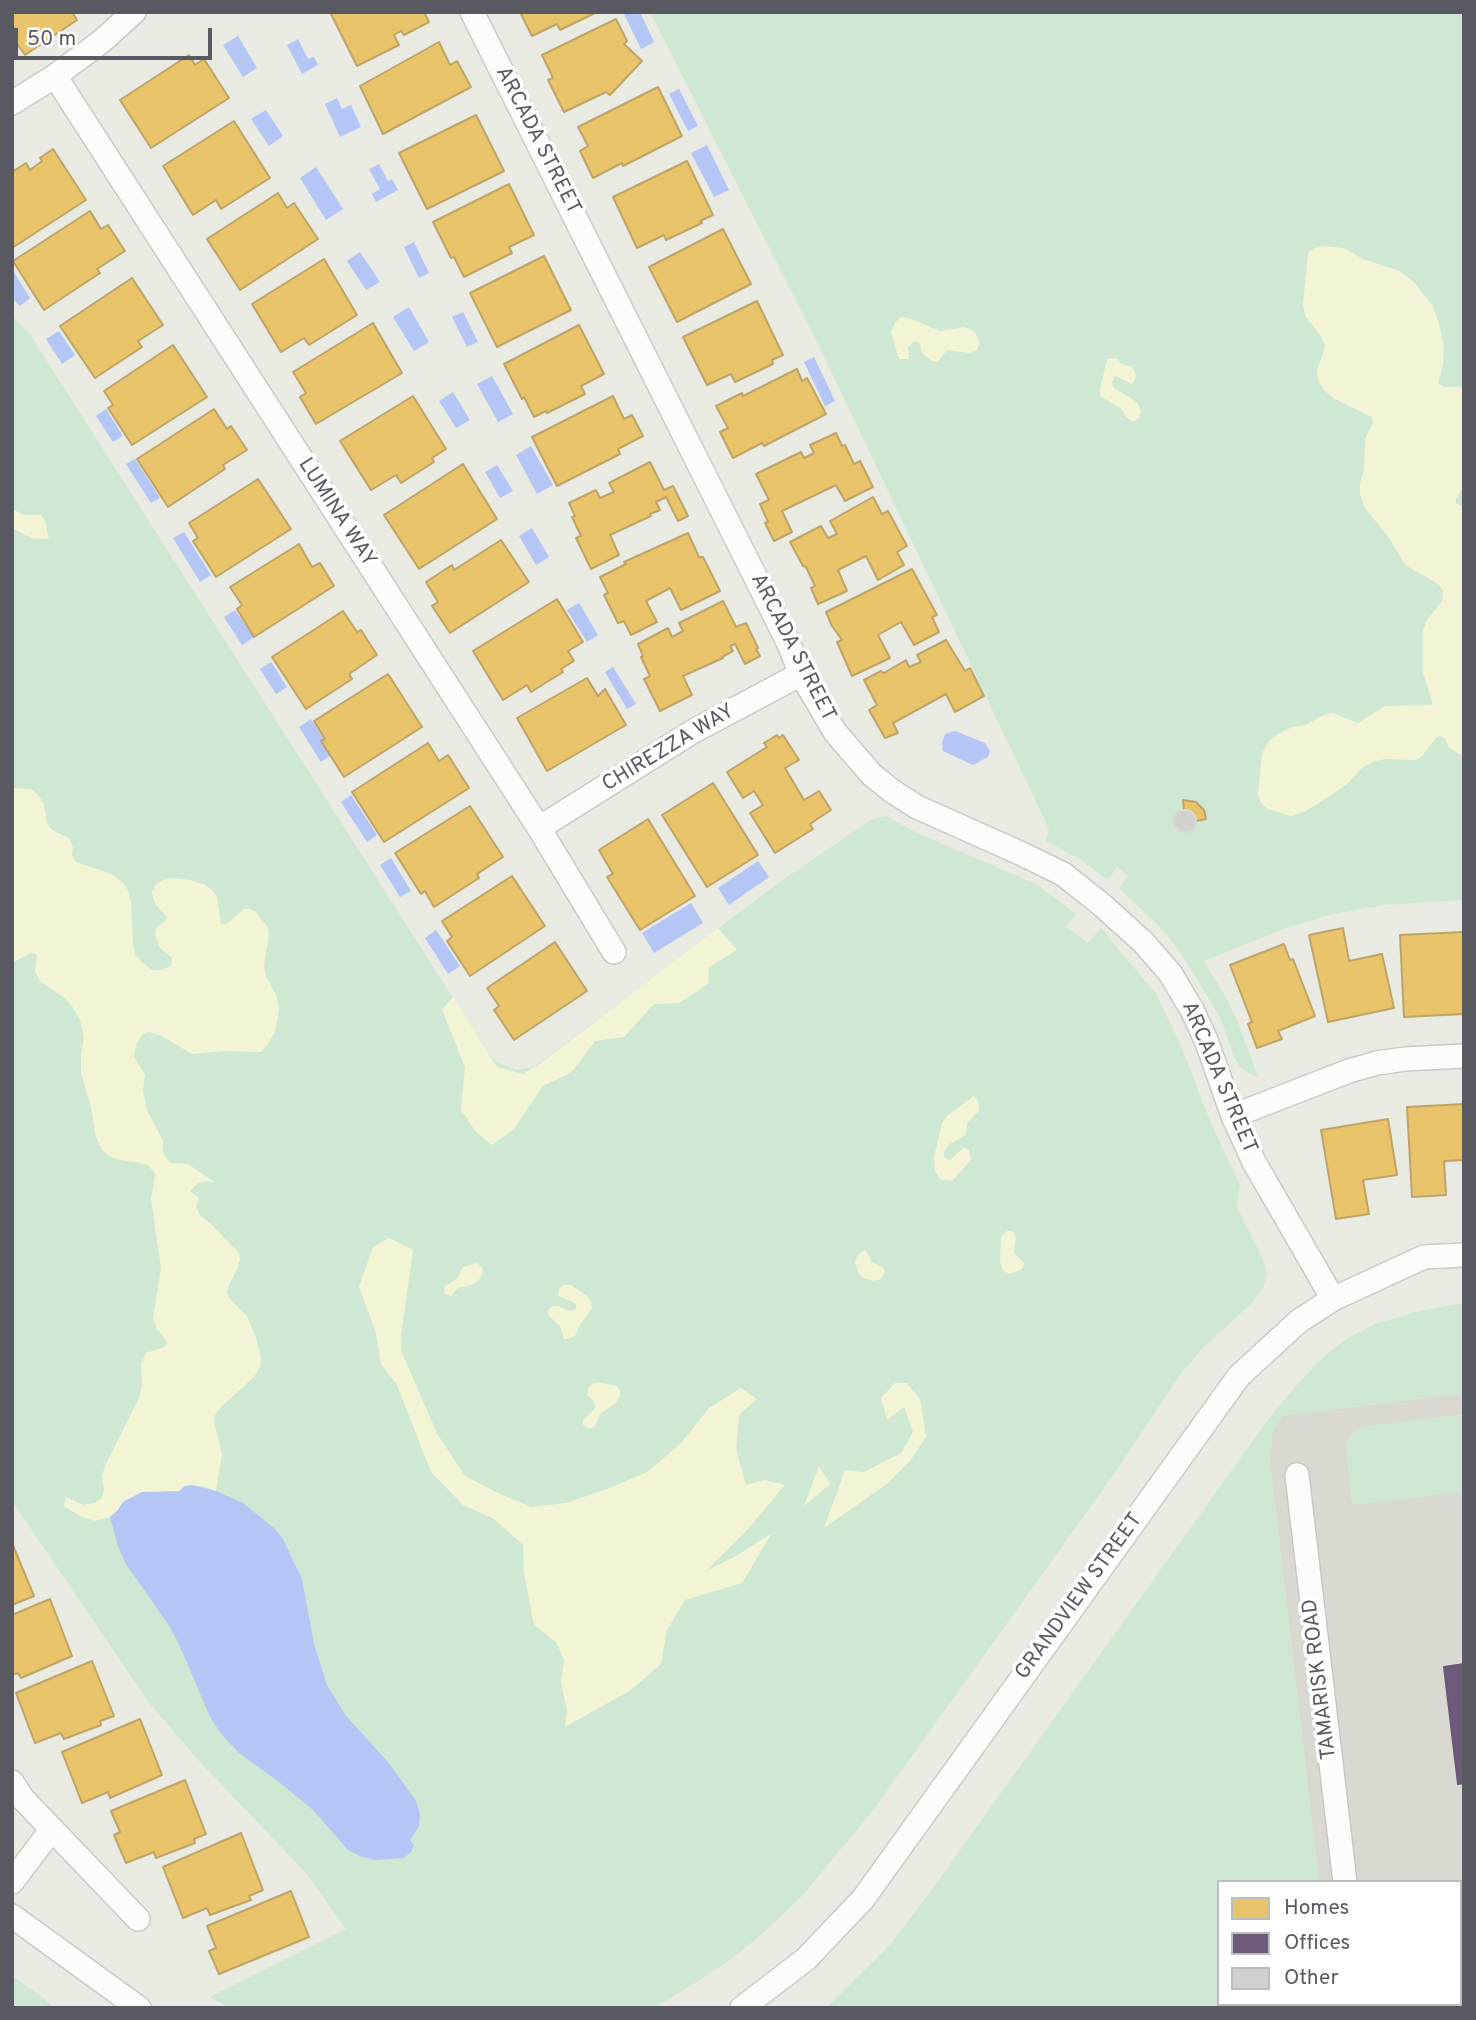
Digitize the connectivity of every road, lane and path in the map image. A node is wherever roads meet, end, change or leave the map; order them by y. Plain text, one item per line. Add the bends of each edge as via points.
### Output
1 (134, 12) edge
2 (472, 12) edge
3 (55, 76) junction
4 (12, 103) edge
5 (801, 674) junction
6 (539, 828) junction
7 (614, 952) dead end
8 (1464, 1056) edge
9 (1233, 1116) junction
10 (1464, 1255) edge
11 (1333, 1299) junction
12 (1297, 1475) dead end
13 (12, 1783) edge
14 (52, 1829) junction
15 (1345, 1880) edge
16 (12, 1882) edge
17 (12, 1916) edge
18 (138, 1919) dead end
19 (139, 2008) edge
20 (742, 2008) edge

1 - 3 street
2 - 5 street, ARCADA STREET
3 - 4 street
3 - 6 street, LUMINA WAY
5 - 6 street, CHIREZZA WAY via 692,732
5 - 9 street, ARCADA STREET via 835,732 892,791 1063,874 1143,942 1170,973 1192,1010
6 - 7 street, LUMINA WAY
8 - 9 street via 1405,1059 1358,1068
9 - 11 street, ARCADA STREET via 1254,1162
10 - 11 street, GRANDVIEW STREET via 1424,1257
11 - 20 street, GRANDVIEW STREET via 1298,1321 1238,1376 863,1899 806,1959
12 - 15 street, TAMARISK ROAD
13 - 14 street
14 - 16 street
14 - 18 street
17 - 19 street

